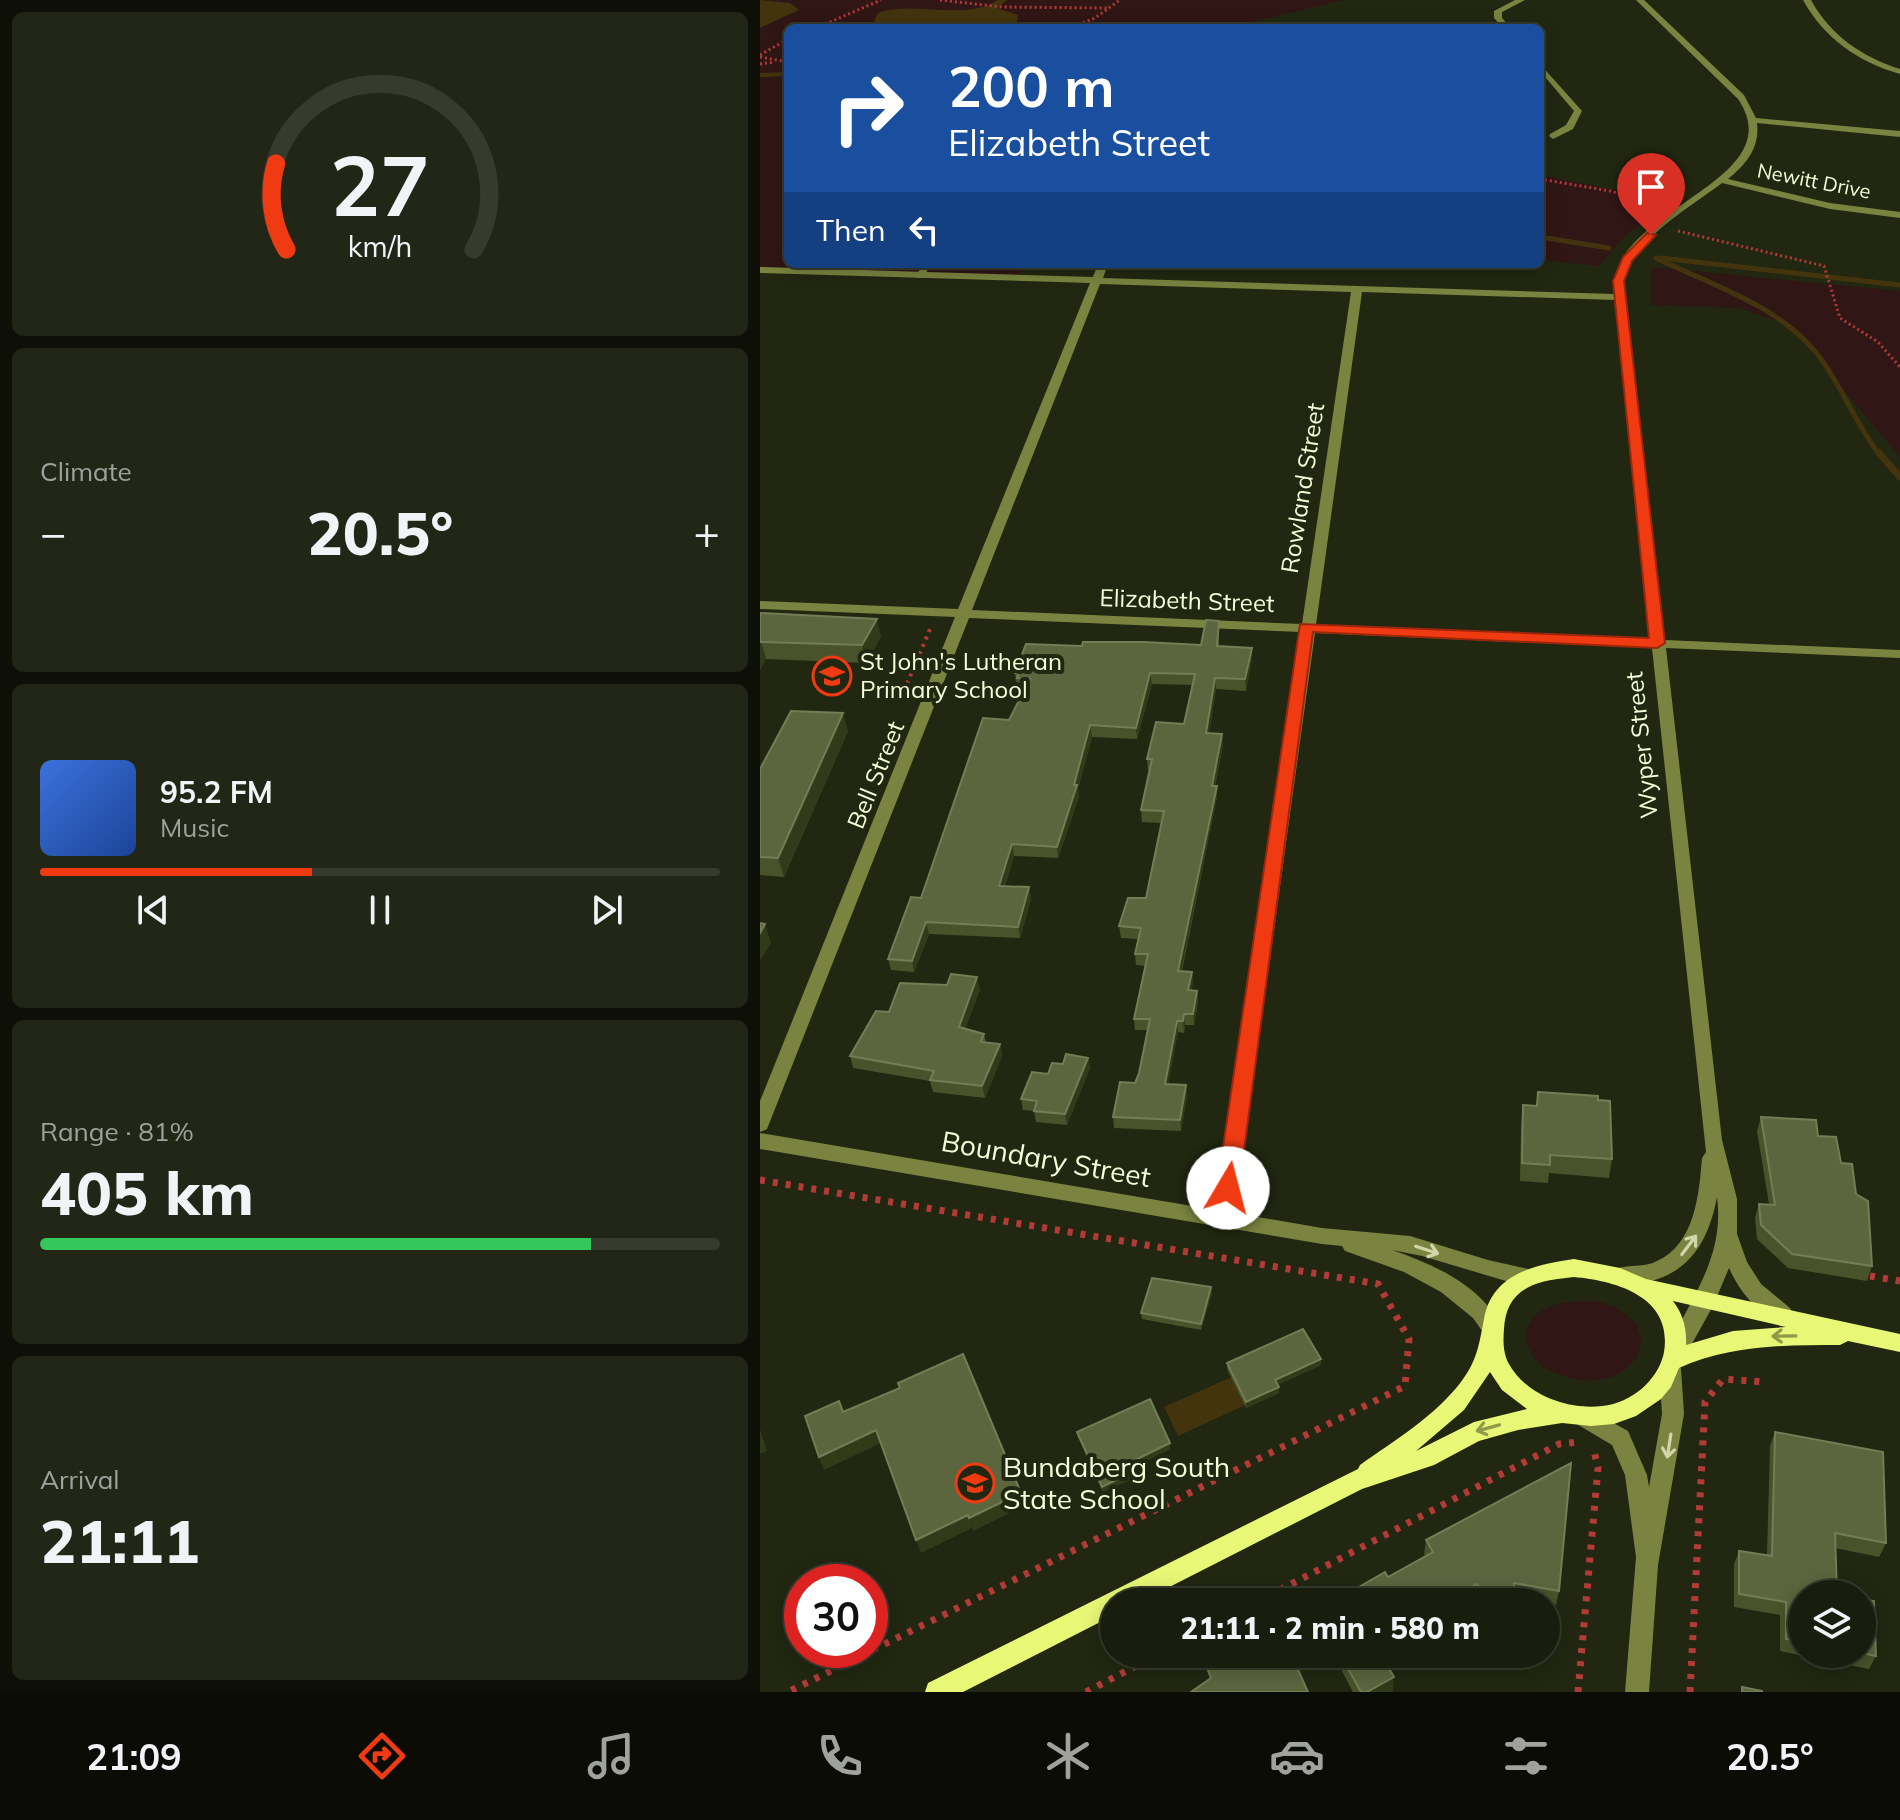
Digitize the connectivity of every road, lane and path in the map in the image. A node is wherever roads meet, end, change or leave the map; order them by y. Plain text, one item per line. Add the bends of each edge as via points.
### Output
1 (881, 0) edge
2 (940, 0) edge
3 (1120, 0) edge
4 (1521, 0) edge
5 (1640, 0) edge
6 (1807, 0) edge
7 (1109, 8) junction
8 (825, 24) edge
9 (1079, 24) edge
10 (1503, 24) edge
11 (784, 40) edge
12 (760, 56) edge
13 (784, 61) edge
14 (784, 61) edge
15 (760, 64) edge
16 (1544, 71) edge
17 (1900, 72) edge
18 (1753, 120) junction
19 (1900, 134) edge
20 (1553, 136) dead end
21 (1544, 180) edge
22 (1721, 180) junction
23 (1657, 215) dead end
24 (1900, 215) edge
25 (1666, 239) dead end
26 (925, 268) edge
27 (1101, 268) edge
28 (760, 270) edge
29 (920, 276) junction
30 (1096, 281) junction
31 (1357, 288) junction
32 (1621, 297) junction
33 (1900, 367) edge
34 (760, 605) edge
35 (964, 614) junction
36 (1306, 627) junction
37 (930, 629) dead end
38 (1657, 643) junction
39 (1900, 654) edge
40 (904, 691) dead end
41 (760, 1124) edge
42 (1713, 1140) junction
43 (760, 1141) edge
44 (760, 1180) edge
45 (1224, 1219) junction
46 (1729, 1235) junction
47 (1322, 1236) junction
48 (1622, 1275) junction
49 (1870, 1276) edge
50 (1530, 1277) junction
51 (1900, 1281) edge
52 (1643, 1286) junction
53 (1705, 1299) junction
54 (1783, 1314) junction
55 (1492, 1335) junction
56 (1862, 1337) junction
57 (1900, 1343) edge
58 (1672, 1362) junction
59 (1766, 1382) dead end
60 (1573, 1415) junction
61 (1357, 1480) junction
62 (1646, 1565) junction
63 (1142, 1588) edge
64 (1284, 1588) edge
65 (1100, 1609) edge
66 (1132, 1668) edge
67 (788, 1692) edge
68 (937, 1692) edge
69 (1086, 1692) edge
70 (1578, 1692) edge
71 (1637, 1692) edge
72 (1690, 1692) edge

1 - 8 path
2 - 7 path via 1002,7
3 - 7 path
4 - 10 street via 1498,11
5 - 18 street via 1741,97
6 - 17 street via 1822,26 1867,59
7 - 9 path
11 - 12 path
12 - 13 path
14 - 15 path
16 - 20 street via 1578,111 1570,127
18 - 19 street
18 - 22 street via 1749,151
21 - 23 path via 1667,207
22 - 24 street, Newitt Drive via 1830,206
22 - 32 street, Wyper Street via 1646,239 1622,268
25 - 33 path via 1679,230 1824,266 1840,318 1878,342
26 - 29 lane
27 - 30 street, Bell Street
28 - 29 street
29 - 30 street
30 - 31 street
30 - 35 street, Bell Street
31 - 32 street
31 - 36 street, Rowland Street
32 - 38 street, Wyper Street
34 - 35 street, Elizabeth Street
35 - 36 street, Elizabeth Street
35 - 41 street, Bell Street
36 - 38 street, Elizabeth Street
36 - 45 street, Rowland Street
37 - 40 path
38 - 39 street, Elizabeth Street
38 - 42 street, Wyper Street
42 - 46 street, Wyper Street
48 -> 42 street, Wyper Street via 1657,1271 1678,1259 1695,1239 1708,1205
43 - 45 street, Boundary Street
44 - 67 path via 1378,1284 1409,1339 1405,1386
45 - 47 street, Boundary Street
46 - 53 street, Wyper Street
46 - 54 street via 1749,1289
47 -> 50 street, Boundary Street via 1405,1244 1502,1275
47 - 55 street, Boundary Street via 1421,1271 1473,1304
48 - 50 street via 1574,1268
48 - 52 street
49 - 51 path
50 - 55 street via 1502,1298
52 - 53 street
52 - 58 street via 1671,1315 1676,1331
53 - 54 street
53 - 58 street, Wyper Street
54 - 56 street
55 - 60 street via 1497,1367 1509,1385 1546,1409
55 - 61 street via 1485,1362 1462,1400
56 - 57 street
56 -> 58 street via 1742,1338 1693,1350
58 - 60 street via 1655,1392 1634,1407 1612,1414
58 -> 62 street via 1673,1414
59 - 72 path via 1723,1379 1705,1402
60 -> 61 street via 1518,1420 1474,1432 1426,1458
60 - 62 street via 1606,1427 1623,1445 1636,1475
61 - 63 street
62 - 71 street
64 - 70 path via 1559,1444 1579,1442 1595,1453 1598,1468
65 - 68 street
66 - 69 path

